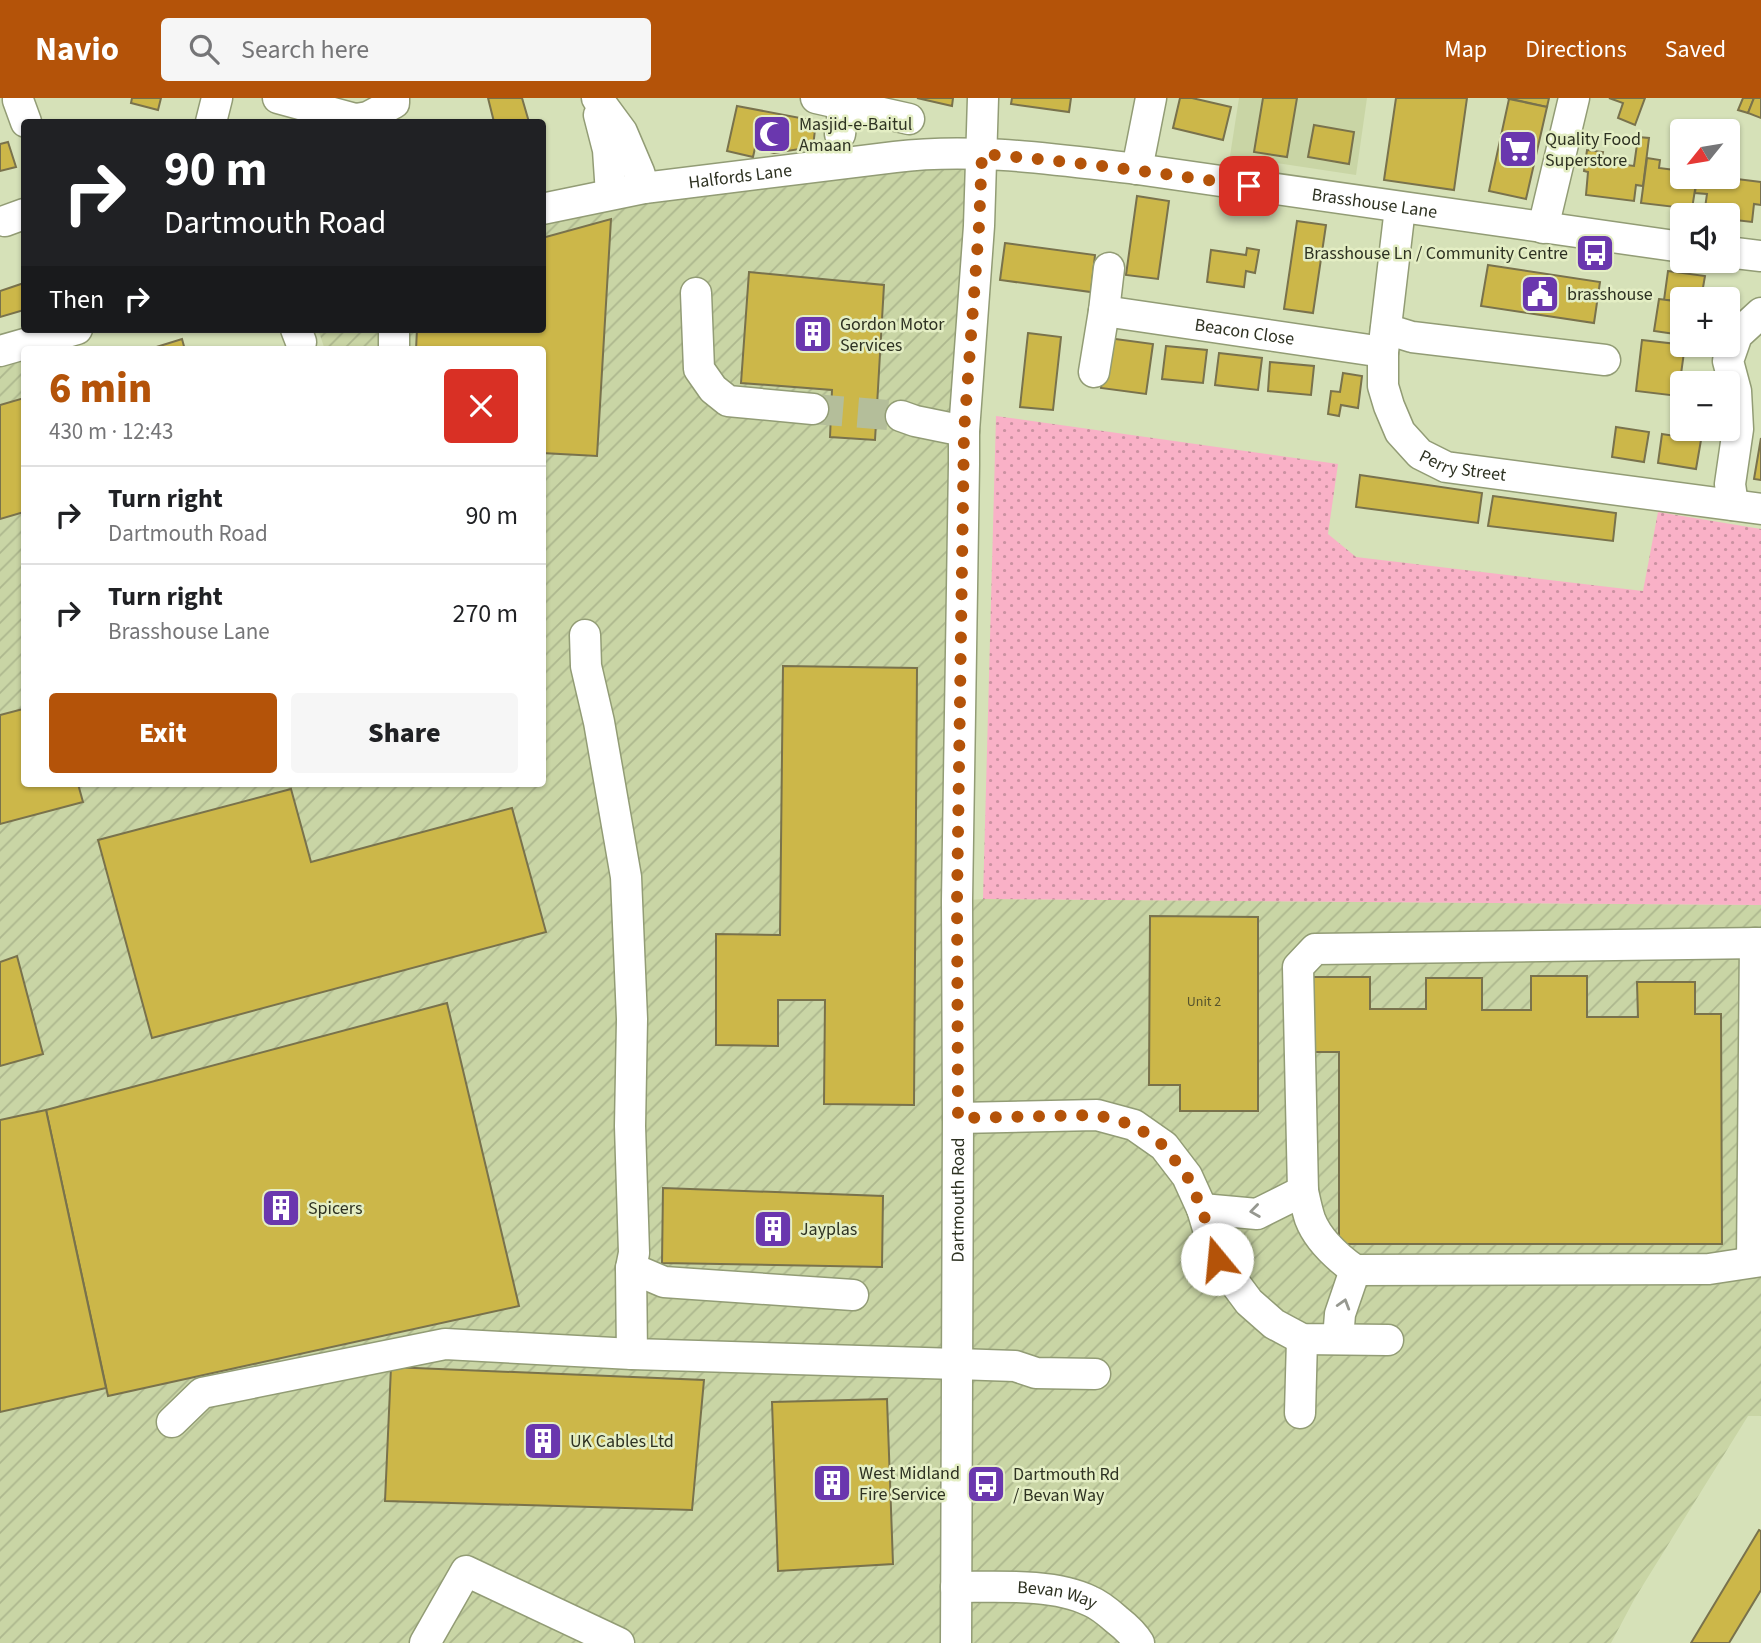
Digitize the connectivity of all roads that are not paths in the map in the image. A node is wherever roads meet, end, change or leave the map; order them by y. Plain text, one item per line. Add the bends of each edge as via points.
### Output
1 (217, 98) edge
2 (278, 98) edge
3 (394, 98) edge
4 (596, 98) edge
5 (984, 98) edge
6 (1151, 98) edge
7 (1574, 98) edge
8 (830, 101) edge
9 (212, 119) edge
10 (341, 119) edge
11 (358, 119) edge
12 (909, 119) dead end
13 (840, 134) dead end
14 (982, 154) junction
15 (1137, 169) junction
16 (644, 188) junction
17 (611, 194) junction
18 (546, 208) edge
19 (1400, 208) junction
20 (1543, 228) junction
21 (1670, 245) edge
22 (1740, 254) edge
23 (1761, 256) edge
24 (1109, 268) dead end
25 (696, 293) dead end
26 (1104, 311) junction
27 (1761, 313) edge
28 (63, 333) edge
29 (1385, 341) junction
30 (0, 351) edge
31 (1605, 360) dead end
32 (1094, 372) dead end
33 (813, 409) tunnel mouth
34 (901, 416) tunnel mouth
35 (964, 432) junction
36 (1747, 507) edge
37 (585, 635) dead end
38 (1758, 943) edge
39 (958, 1118) junction
40 (1303, 1191) junction
41 (1202, 1209) junction
42 (1757, 1262) edge
43 (631, 1268) junction
44 (1354, 1270) junction
45 (853, 1295) dead end
46 (1302, 1339) junction
47 (1338, 1339) junction
48 (1388, 1340) dead end
49 (632, 1354) junction
50 (957, 1364) junction
51 (1095, 1374) dead end
52 (1300, 1413) dead end
53 (172, 1422) dead end
54 (956, 1587) junction
55 (610, 1639) edge
56 (425, 1643) edge
57 (956, 1643) edge
58 (1139, 1643) edge

1 - 9 street
2 - 10 street
3 - 11 street via 394,103
4 - 16 street via 622,132
4 - 17 street via 608,150
5 - 14 street, Dartmouth Road
6 - 15 street
7 - 20 street
8 - 12 street
8 - 13 street
14 - 15 street, Brasshouse Lane
14 - 16 street, Halfords Lane via 909,155
14 - 35 street, Dartmouth Road
15 - 19 street, Brasshouse Lane
16 - 17 street, Halfords Lane
17 - 18 street, Halfords Lane
19 - 20 street, Brasshouse Lane
19 - 29 street, Perry Street
20 - 21 street, Brasshouse Lane
22 - 23 street
24 - 26 street
25 - 33 street via 699,369 713,389 728,401
26 - 29 street, Beacon Close
26 - 32 street
27 - 36 street via 1737,335 1728,361 1736,391 1738,429 1730,484
28 - 30 street
29 - 31 street, Beacon Close via 1412,337
29 - 36 street, Perry Street via 1383,386 1400,432 1420,454 1446,467
34 - 35 street
35 - 39 street, Dartmouth Road
37 - 43 street via 586,666 626,877 632,1019
38 - 40 street via 1315,949 1298,967
38 - 42 street
39 - 41 street via 1097,1115 1134,1125 1164,1146 1187,1176
39 - 50 street, Dartmouth Road
40 -> 41 street via 1257,1214
40 - 44 street via 1310,1221 1335,1255
41 - 46 street via 1217,1259 1249,1302 1274,1324
42 - 44 street via 1709,1269
43 - 45 street via 664,1282
43 - 49 street
47 -> 44 street via 1340,1314
46 - 47 street
46 - 52 street
47 - 48 street
49 - 50 street
49 - 53 street via 445,1344 202,1393
50 - 51 street
50 - 54 street, Dartmouth Road
54 - 57 street, Dartmouth Road
54 - 58 street, Bevan Way via 1061,1591 1110,1614
55 - 56 street via 466,1571

